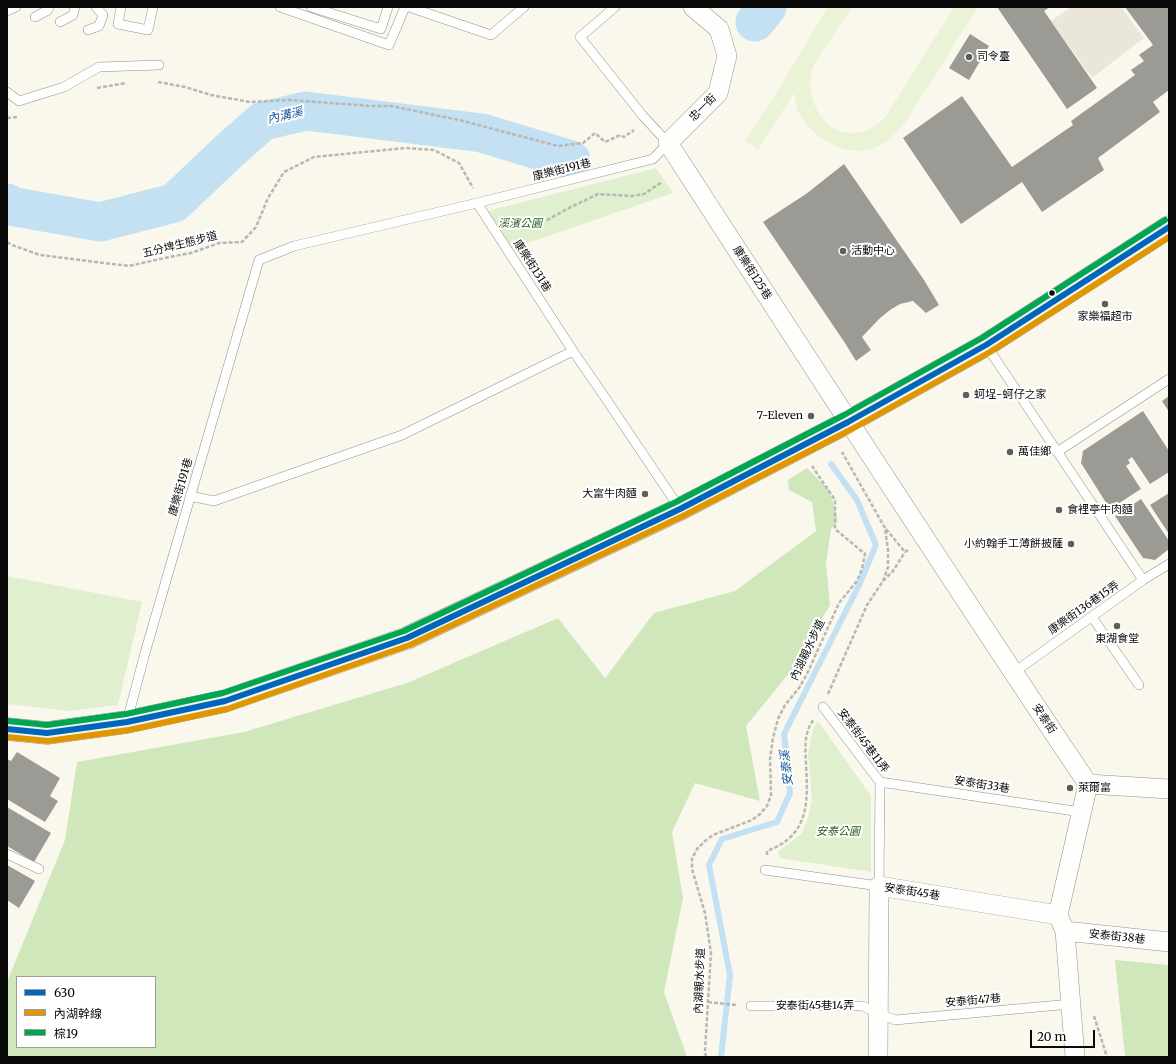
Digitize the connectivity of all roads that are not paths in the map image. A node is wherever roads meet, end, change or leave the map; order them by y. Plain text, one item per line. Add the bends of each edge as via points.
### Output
1 (16, 7) edge
2 (49, 7) edge
3 (75, 7) edge
4 (96, 7) edge
5 (121, 7) edge
6 (153, 7) edge
7 (311, 7) edge
8 (388, 7) edge
9 (405, 7) edge
10 (409, 7) edge
11 (524, 7) edge
12 (615, 7) edge
13 (693, 7) edge
14 (284, 8) edge
15 (7, 11) edge
16 (35, 17) dead end
17 (60, 22) dead end
18 (88, 30) dead end
19 (159, 65) dead end
20 (7, 92) edge
21 (668, 143) junction
22 (477, 203) junction
23 (1169, 227) edge
24 (986, 345) junction
25 (573, 351) junction
26 (1169, 379) edge
27 (839, 427) junction
28 (1057, 452) junction
29 (190, 496) junction
30 (680, 509) junction
31 (1169, 564) edge
32 (1144, 580) junction
33 (1092, 617) junction
34 (1013, 673) junction
35 (1139, 685) dead end
36 (823, 707) road end
37 (127, 722) junction
38 (7, 729) edge
39 (880, 782) junction
40 (1088, 784) junction
41 (1169, 789) edge
42 (1081, 812) junction
43 (7, 854) edge
44 (39, 870) dead end
45 (765, 870) road end
46 (879, 886) junction
47 (1061, 923) junction
48 (1169, 942) edge
49 (1071, 1004) junction
50 (751, 1006) road end
51 (878, 1013) junction
52 (878, 1057) edge
53 (1075, 1057) edge

1 - 15 lane
2 - 16 lane
3 - 17 lane via 73,14
4 - 18 lane via 103,16 99,26
5 - 6 lane via 118,24 148,30
7 - 8 lane via 381,29
9 - 14 lane via 389,46
10 - 11 lane via 491,35
12 - 21 lane via 580,37
13 - 21 street, 忠一街 via 719,29 728,56 718,93
19 - 20 lane via 99,67 64,87 19,101
21 - 22 lane, 康樂街191巷 via 653,159
21 - 27 street, 康樂街125巷
22 - 25 lane, 康樂街131巷
22 - 29 lane, 康樂街191巷 via 294,246 259,260
23 - 24 street
24 - 27 street
24 - 28 lane
25 - 29 lane via 402,435 214,501
25 - 30 lane, 康樂街131巷
26 - 28 lane
27 - 30 street
27 - 34 street, 安泰街
28 - 32 lane
29 - 37 lane, 康樂街191巷
30 - 37 street via 408,638 225,701
31 - 32 lane, 康樂街136巷15弄
32 - 33 lane, 康樂街136巷15弄
33 - 34 lane, 康樂街136巷15弄
33 - 35 lane
34 - 40 street, 安泰街
36 - 39 lane, 安泰街45巷11弄
37 - 38 street via 47,733
39 - 42 lane, 安泰街33巷
39 - 46 lane, 安泰街45巷11弄
40 - 41 street
40 - 42 street
42 - 47 street
43 - 44 lane
45 - 46 lane, 安泰街45巷
46 - 47 street, 安泰街45巷
46 - 51 street
47 - 48 street, 安泰街38巷
47 - 49 street
49 - 51 lane, 安泰街47巷 via 895,1020
49 - 53 street
50 - 51 lane, 安泰街45巷14弄 via 862,1006
51 - 52 street

